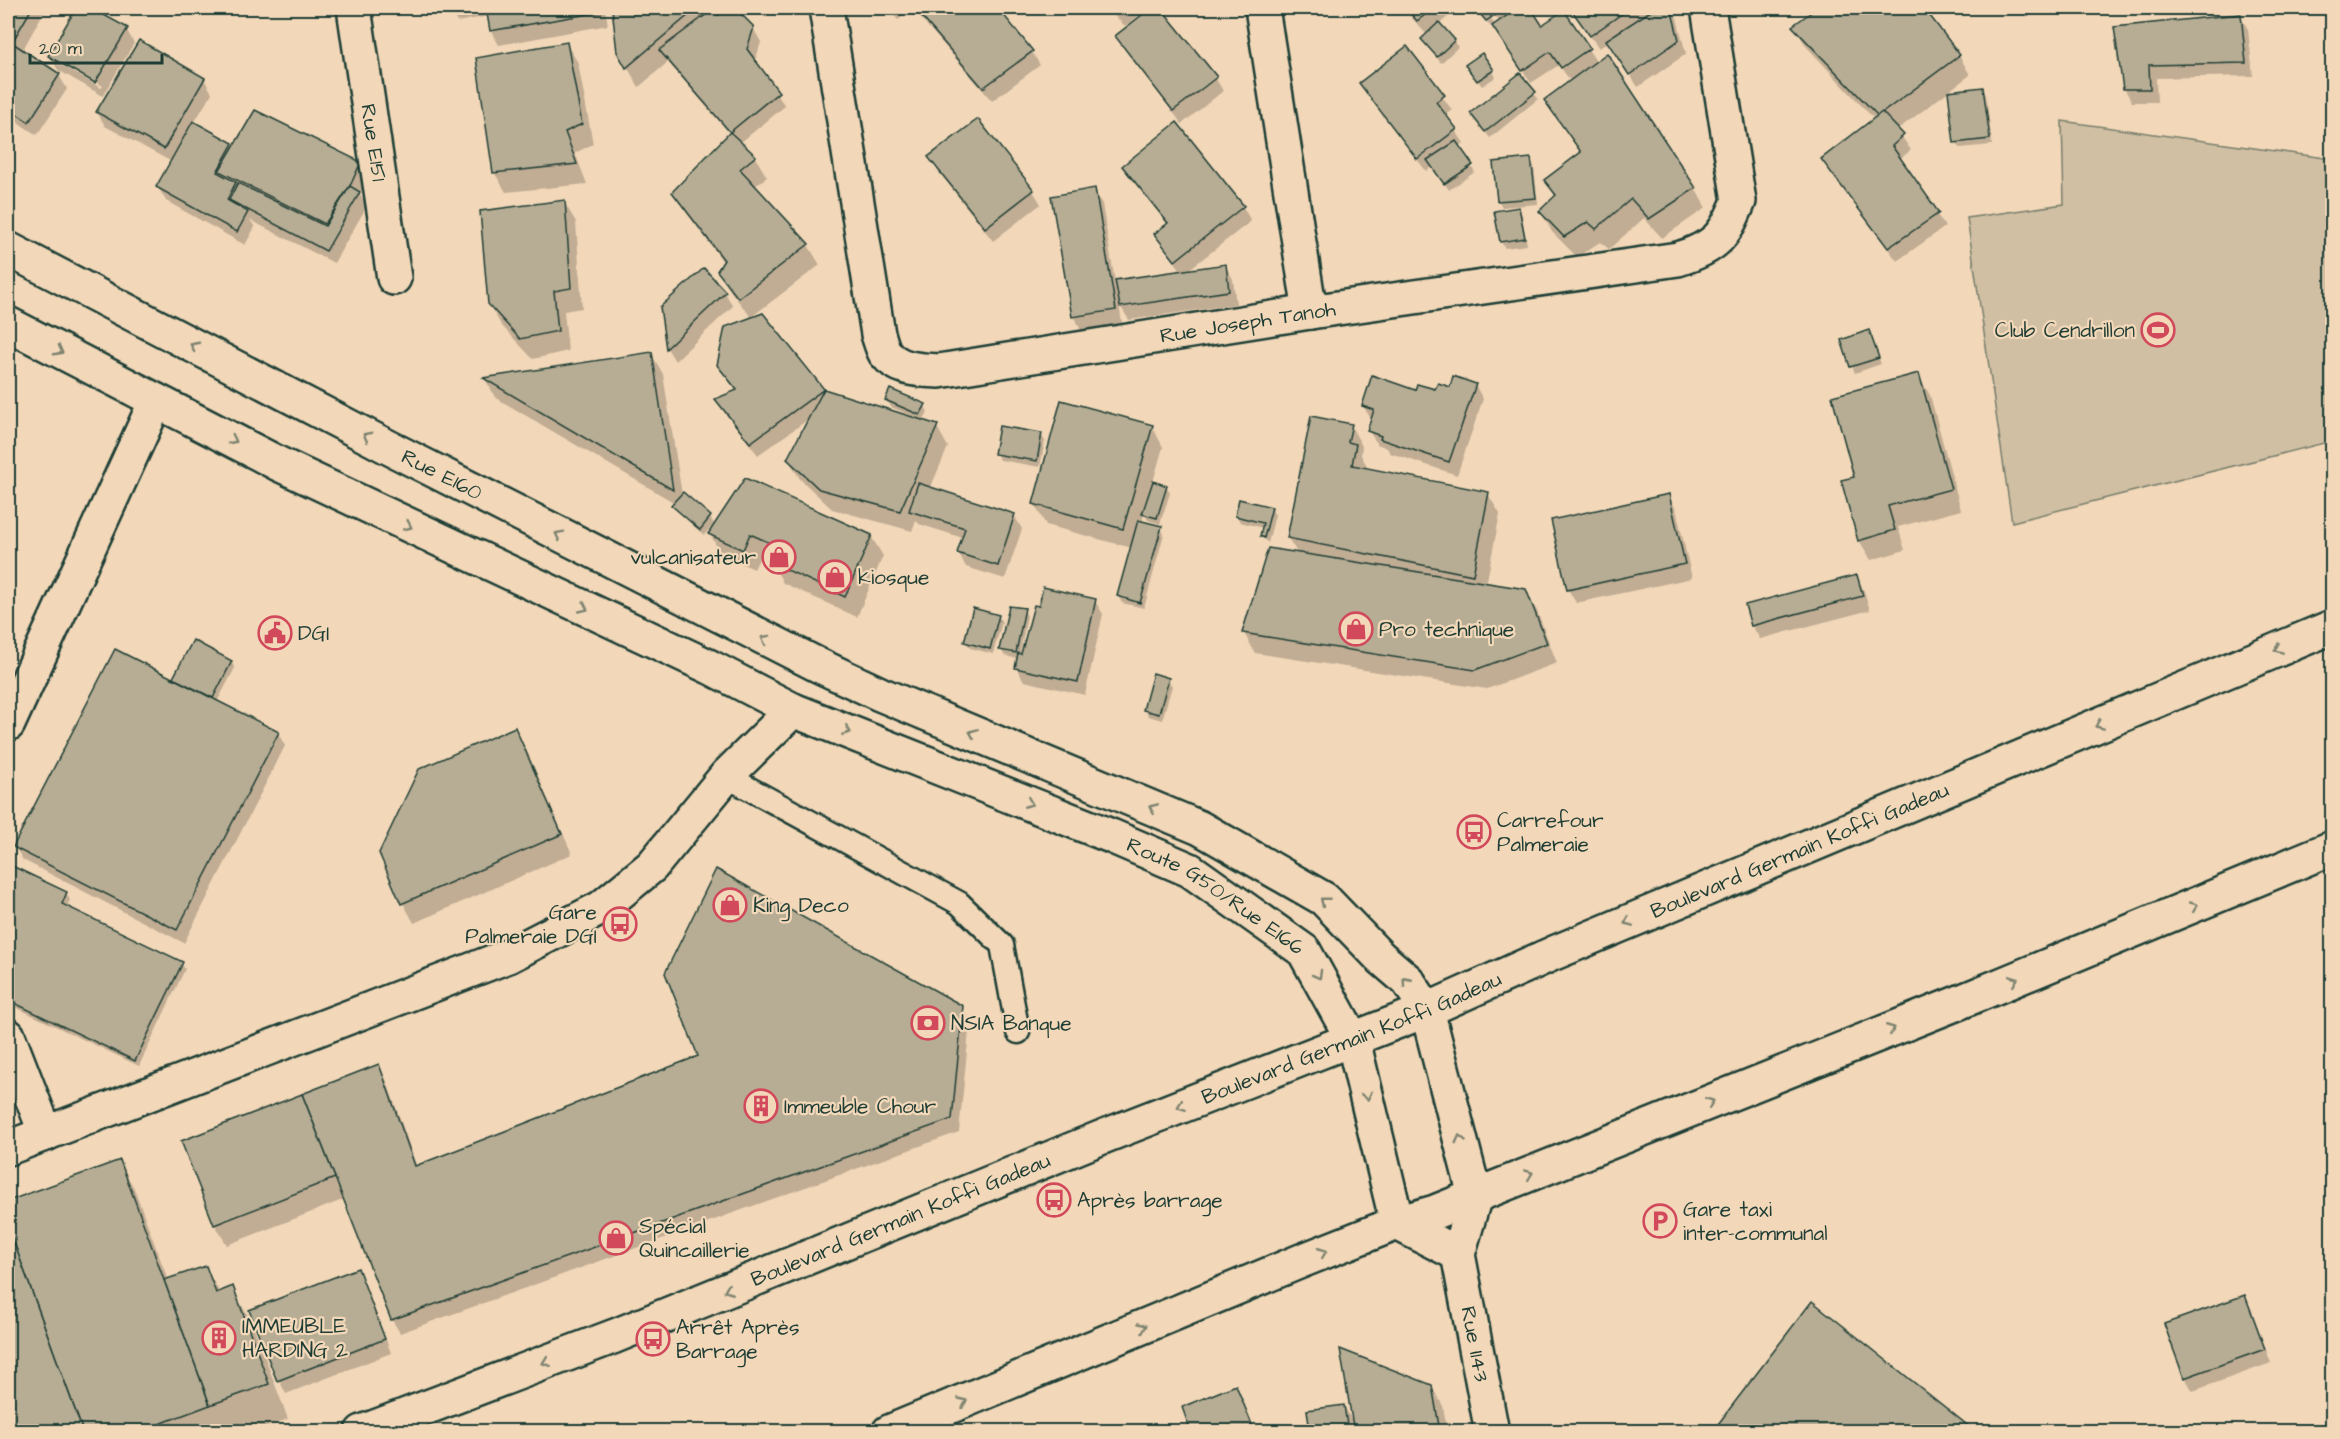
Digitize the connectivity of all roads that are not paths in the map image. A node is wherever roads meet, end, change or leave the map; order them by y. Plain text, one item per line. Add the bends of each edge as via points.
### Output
1 (354, 8) edge
2 (826, 8) edge
3 (1262, 8) edge
4 (1708, 8) edge
5 (8, 249) edge
6 (394, 279) dead end
7 (1310, 312) junction
8 (8, 324) edge
9 (156, 401) junction
10 (2332, 627) edge
11 (880, 694) junction
12 (793, 710) junction
13 (8, 724) edge
14 (726, 776) junction
15 (2332, 848) edge
16 (1427, 1010) junction
17 (1018, 1032) dead end
18 (8, 1036) edge
19 (1353, 1040) junction
20 (46, 1134) junction
21 (8, 1148) edge
22 (1475, 1196) junction
23 (1398, 1223) junction
24 (1458, 1254) junction
25 (362, 1431) edge
26 (889, 1431) edge
27 (1492, 1431) edge

1 - 6 street, Rue E151
2 - 7 street, Rue Joseph Tanoh via 878,334 885,353 903,366 939,371
3 - 7 street
4 - 7 street, Rue Joseph Tanoh via 1739,201 1727,229 1703,251 1678,259
11 -> 5 street, Rue E160 via 638,576
8 -> 9 street
9 -> 12 street via 299,474 710,667
9 - 13 street
10 -> 16 street, Boulevard Germain Koffi Gadeau via 1565,948
11 - 12 street
16 -> 11 street, Route G50/Rue E166 via 1408,981 1323,899 1200,828
12 - 14 street
12 -> 19 street, Route G50/Rue E166 via 1190,870 1304,951
14 - 17 lane via 959,903 1002,945
14 - 20 street via 651,866 601,908 508,956
22 -> 15 street
16 - 19 street, Boulevard Germain Koffi Gadeau
22 -> 16 street
18 - 20 street
19 -> 23 street, Route G50/Rue E166
19 -> 25 street, Boulevard Germain Koffi Gadeau via 1105,1136 615,1336
20 - 21 street
22 - 23 street
22 - 24 street
23 - 24 street
26 -> 23 street
24 - 27 street, Rue I143

